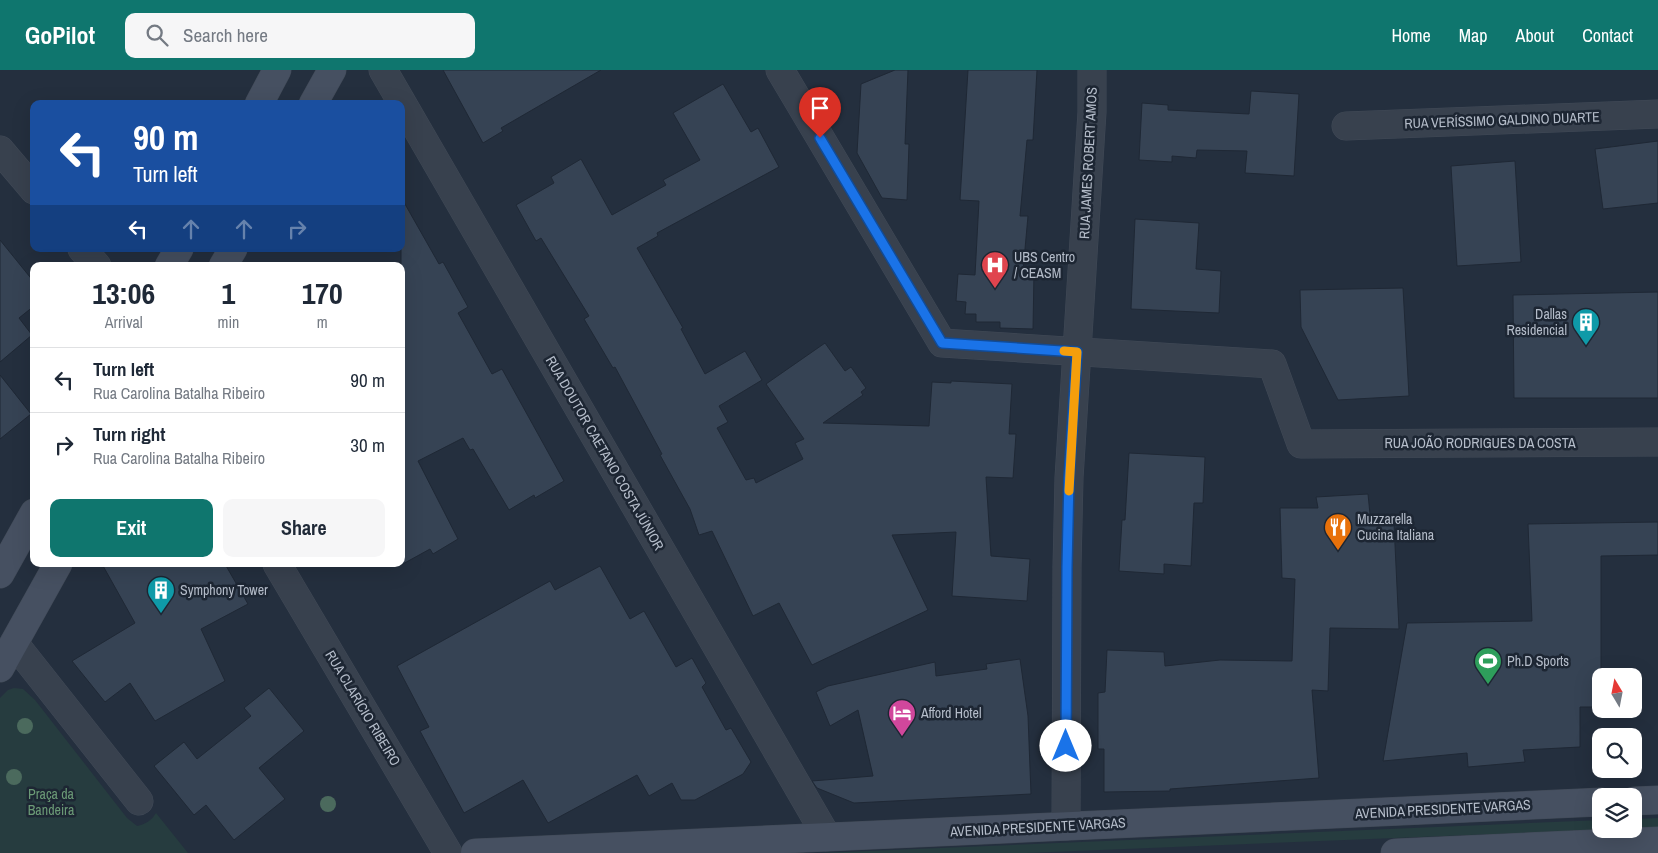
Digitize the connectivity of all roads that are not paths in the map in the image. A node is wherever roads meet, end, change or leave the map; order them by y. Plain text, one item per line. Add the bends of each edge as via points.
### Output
1 (277, 70) edge
2 (332, 70) edge
3 (383, 70) edge
4 (780, 70) edge
5 (1092, 70) edge
6 (261, 100) edge
7 (315, 100) edge
8 (400, 100) edge
9 (405, 108) edge
10 (1658, 114) edge
11 (1346, 126) dead end
12 (0, 150) edge
13 (30, 185) edge
14 (85, 252) edge
15 (93, 262) edge
16 (1077, 352) junction
17 (1658, 442) edge
18 (30, 520) edge
19 (56, 567) edge
20 (279, 567) edge
21 (0, 574) edge
22 (14, 643) junction
23 (0, 668) edge
24 (1658, 800) edge
25 (139, 801) dead end
26 (1642, 801) edge
27 (1592, 802) edge
28 (1066, 826) junction
29 (826, 836) junction
30 (1658, 841) edge
31 (448, 853) edge
32 (475, 853) edge
33 (1395, 853) edge

1 - 6 main road
2 - 7 main road
3 - 8 street, RUA DOUTOR CAETANO COSTA JÚNIOR
4 - 16 street via 942,343
5 - 16 street, RUA JAMES ROBERT AMOS
9 - 29 street, RUA DOUTOR CAETANO COSTA JÚNIOR
10 - 11 street, RUA VERÍSSIMO GALDINO DUARTE
12 - 13 street
14 - 15 street
16 - 17 street, RUA JOÃO RODRIGUES DA COSTA via 1272,364 1301,444
16 - 28 street, RUA JAMES ROBERT AMOS via 1069,478
18 - 21 main road
19 - 22 main road
20 - 31 street, RUA CLARÍCIO RIBEIRO
22 - 23 main road
22 - 25 street
24 - 26 main road
27 - 28 main road, AVENIDA PRESIDENTE VARGAS
28 - 29 main road, AVENIDA PRESIDENTE VARGAS
29 - 32 main road, AVENIDA PRESIDENTE VARGAS
30 - 33 main road

